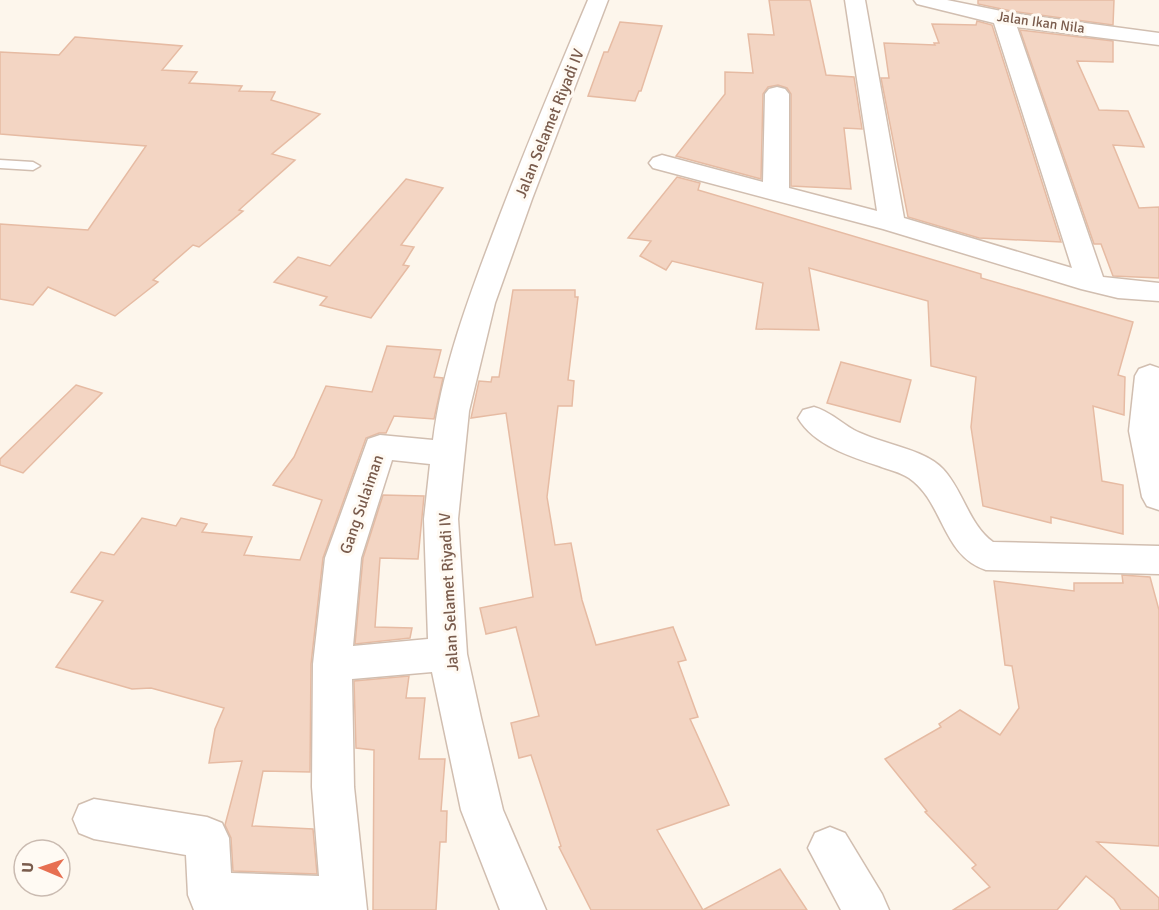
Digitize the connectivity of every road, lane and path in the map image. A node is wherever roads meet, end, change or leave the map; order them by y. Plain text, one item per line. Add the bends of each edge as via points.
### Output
1 (598, 0) edge
2 (855, 0) edge
3 (924, 0) edge
4 (968, 0) edge
5 (1003, 18) junction
6 (1105, 31) junction
7 (1159, 39) edge
8 (777, 94) dead end
9 (662, 163) dead end
10 (0, 164) edge
11 (33, 166) dead end
12 (776, 192) junction
13 (891, 223) junction
14 (1091, 283) junction
15 (1159, 292) edge
16 (1150, 376) dead end
17 (814, 418) dead end
18 (448, 454) junction
19 (1159, 497) edge
20 (1159, 560) edge
21 (448, 654) junction
22 (332, 664) junction
23 (94, 819) dead end
24 (830, 848) dead end
25 (343, 905) edge
26 (523, 910) edge
27 (866, 910) edge

1 - 18 street, Jalan Selamet Riyadi IV via 481,303 453,411
2 - 13 street
3 - 5 street, Jalan Ikan Nila
4 - 6 street via 1060,16
5 - 6 street, Jalan Ikan Nila
5 - 14 street
6 - 7 street, Jalan Ikan Nila
8 - 12 street
9 - 12 street
10 - 11 lane
12 - 13 street
13 - 14 street
14 - 15 street
16 - 19 street via 1145,431
17 - 20 street via 846,441 920,468 944,493 974,546 987,556
18 - 21 street, Jalan Selamet Riyadi IV via 441,519
18 - 22 street, Gang Sulaiman via 380,447 343,558
21 - 22 street
21 - 26 street, Jalan Selamet Riyadi IV via 482,810
22 - 25 street, Gang Sulaiman via 333,787
23 - 25 street, Gang Sulaiman via 207,838 210,896
24 - 27 street

